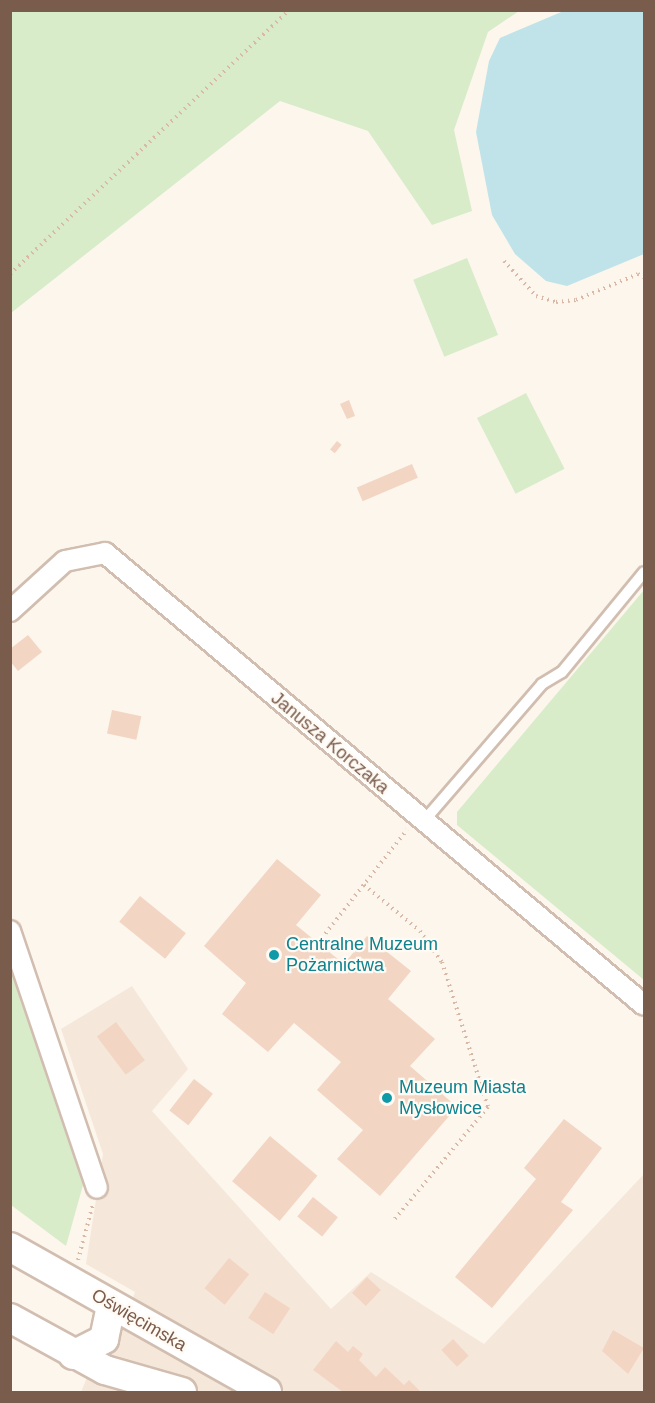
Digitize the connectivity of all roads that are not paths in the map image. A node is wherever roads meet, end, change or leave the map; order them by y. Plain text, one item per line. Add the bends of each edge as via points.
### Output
1 (645, 572) edge
2 (10, 611) edge
3 (420, 819) junction
4 (10, 931) edge
5 (645, 1005) edge
6 (97, 1188) dead end
7 (10, 1247) edge
8 (111, 1305) junction
9 (10, 1318) edge
10 (73, 1355) junction
11 (182, 1392) edge
12 (267, 1392) edge

1 - 3 lane via 562,672 542,684
2 - 3 street, Janusza Korczaka via 65,561 105,553
3 - 5 street, Janusza Korczaka
4 - 6 street
7 - 8 main road, Oświęcimska
8 - 10 main road via 104,1339
8 - 12 main road, Oświęcimska
9 - 10 main road
10 - 11 main road via 117,1374

